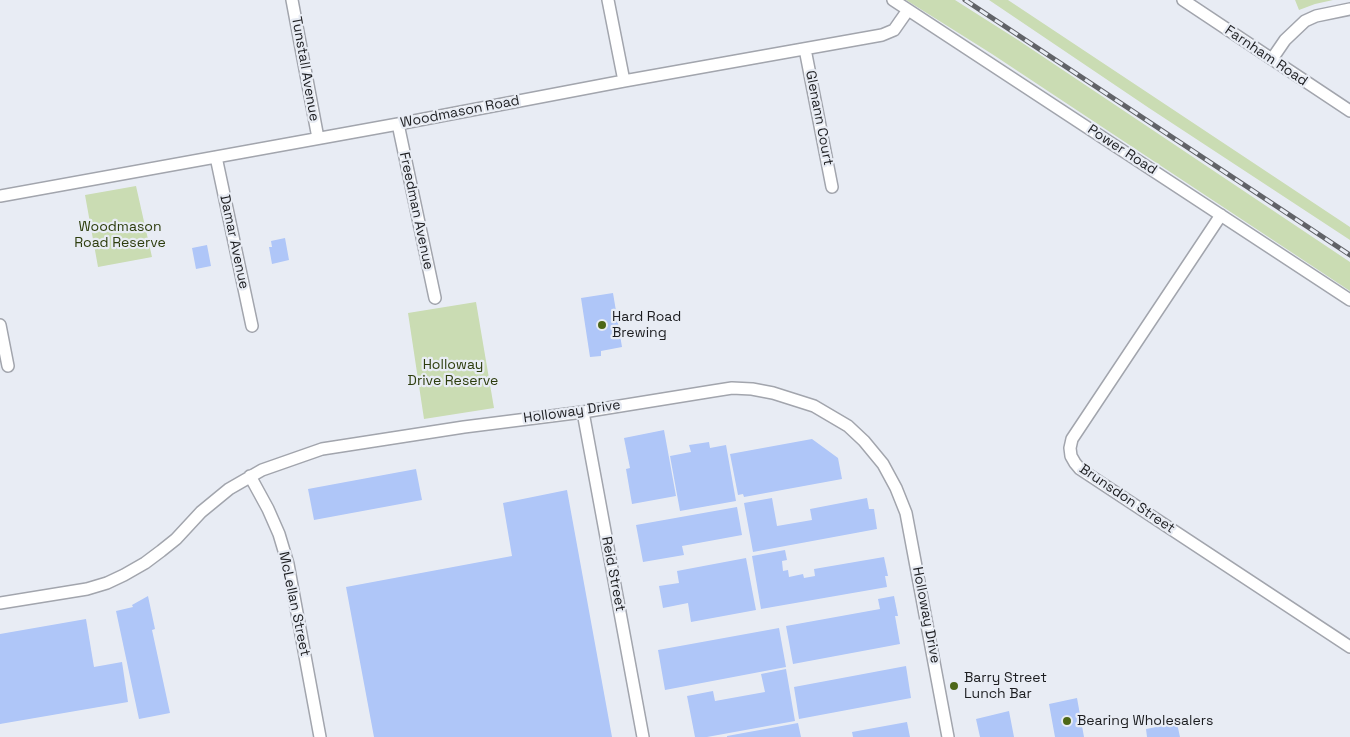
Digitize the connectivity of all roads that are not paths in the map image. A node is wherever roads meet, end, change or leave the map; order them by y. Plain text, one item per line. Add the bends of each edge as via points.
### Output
1 (292, 0) edge
2 (608, 0) edge
3 (893, 0) edge
4 (1183, 0) edge
5 (1350, 9) edge
6 (908, 10) junction
7 (805, 49) junction
8 (1272, 59) junction
9 (624, 81) junction
10 (1350, 112) edge
11 (398, 124) junction
12 (318, 138) junction
13 (216, 157) junction
14 (832, 186) dead end
15 (0, 196) edge
16 (1221, 215) junction
17 (435, 298) dead end
18 (1350, 300) edge
19 (0, 325) edge
20 (252, 326) dead end
21 (8, 366) dead end
22 (583, 412) junction
23 (250, 476) junction
24 (0, 603) edge
25 (1350, 647) edge
26 (320, 737) edge
27 (644, 737) edge
28 (948, 737) edge

1 - 12 street, Tunstall Avenue
2 - 9 street
3 - 6 street, Power Road
4 - 8 street, Farnham Road
5 - 8 street via 1305,21 1285,40
6 - 7 street, Woodmason Road via 894,30 882,35
6 - 16 street, Power Road
7 - 9 street, Woodmason Road
7 - 14 street, Glenann Court
8 - 10 street, Farnham Road
9 - 11 street, Woodmason Road
11 - 12 street, Woodmason Road
11 - 17 street, Freedman Avenue
12 - 13 street, Woodmason Road
13 - 15 street, Woodmason Road
13 - 20 street, Damar Avenue
16 - 18 street, Power Road
16 - 25 street, Brunsdon Street via 1072,439 1071,456 1080,469
19 - 21 street
22 - 23 street, Holloway Drive via 322,449
22 - 27 street, Reid Street
22 - 28 street, Holloway Drive via 713,390 752,389 780,394 814,406 848,426 883,464 906,513
23 - 24 street, Holloway Drive via 215,500 162,551 124,575 87,589
23 - 26 street, McLellan Street via 268,509 288,564

